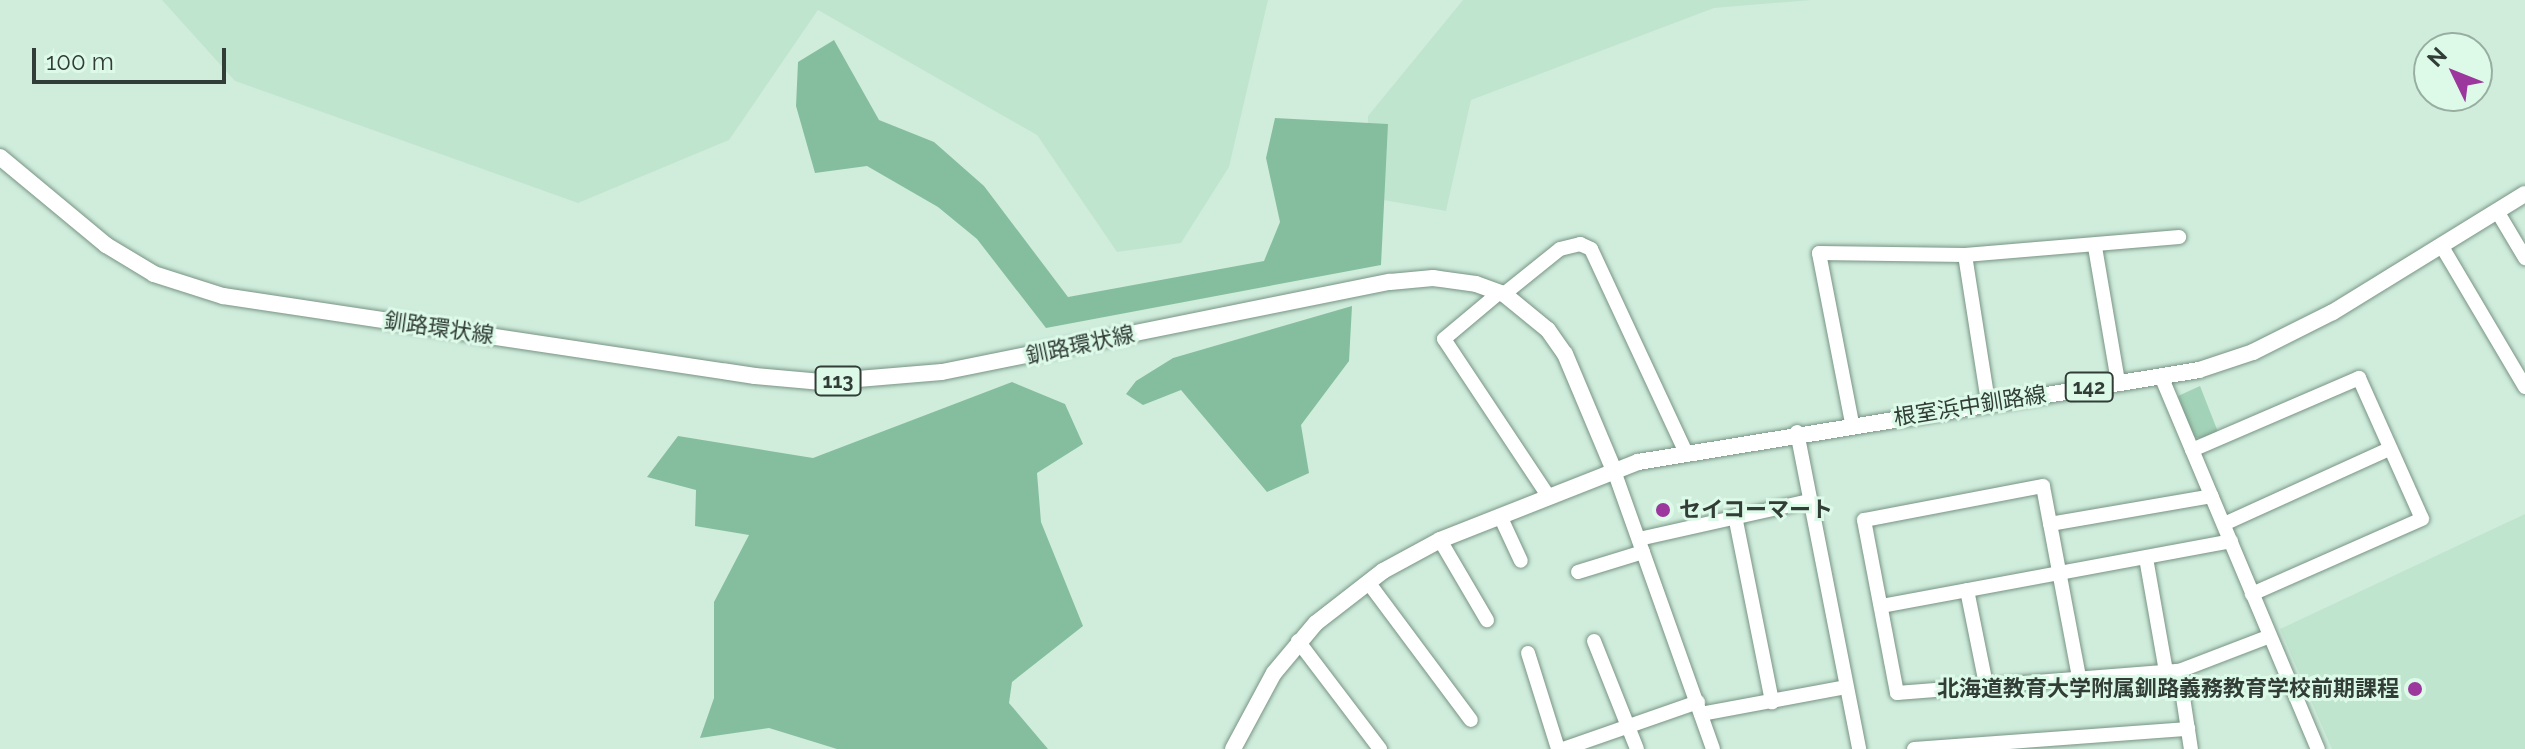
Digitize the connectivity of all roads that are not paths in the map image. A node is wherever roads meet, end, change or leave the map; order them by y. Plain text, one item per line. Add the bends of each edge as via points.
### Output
1 (0, 157) edge
2 (2525, 194) edge
3 (2497, 211) junction
4 (2179, 237) dead end
5 (2441, 245) junction
6 (2095, 247) junction
7 (1965, 255) junction
8 (2525, 258) edge
9 (1502, 293) junction
10 (2161, 376) junction
11 (2118, 382) junction
12 (2525, 387) edge
13 (1988, 402) junction
14 (1852, 423) junction
15 (1797, 432) junction
16 (2389, 449) junction
17 (2192, 450) junction
18 (1686, 453) junction
19 (1613, 468) junction
20 (2212, 496) junction
21 (1549, 497) junction
22 (1809, 501) junction
23 (1735, 516) junction
24 (1501, 518) junction
25 (2050, 524) junction
26 (2224, 524) junction
27 (1440, 540) junction
28 (2231, 541) junction
29 (1641, 545) junction
30 (2146, 558) junction
31 (1521, 561) dead end
32 (1578, 572) dead end
33 (2059, 575) junction
34 (1368, 582) junction
35 (1967, 590) junction
36 (2252, 594) junction
37 (1881, 606) junction
38 (1487, 620) dead end
39 (2270, 636) junction
40 (1298, 641) junction
41 (1594, 641) dead end
42 (1528, 653) dead end
43 (2172, 671) junction
44 (2079, 677) junction
45 (1986, 684) junction
46 (1846, 687) junction
47 (1772, 702) junction
48 (1700, 708) junction
49 (1471, 720) dead end
50 (1629, 726) junction
51 (2188, 729) junction
52 (2049, 745) edge
53 (1233, 749) edge
54 (1380, 749) edge
55 (1561, 749) edge
56 (1637, 749) edge
57 (1713, 749) edge
58 (1859, 749) edge
59 (1914, 749) edge
60 (2191, 749) edge
61 (2318, 749) edge

1 - 9 main road, 釧路環状線 / 113 via 106,245 154,274 223,296 769,378 835,381 942,372 1390,282 1433,278
2 - 3 main road, 根室浜中釧路線 / 142
3 - 5 main road, 根室浜中釧路線 / 142
3 - 8 street
4 - 6 street
5 - 10 main road, 根室浜中釧路線 / 142 via 2333,312 2253,352
5 - 12 street
6 - 7 street
6 - 11 street
7 - 13 street
7 - 14 street via 1819,253
9 - 18 street via 1560,249 1580,244 1591,249
9 - 19 main road, 釧路環状線 / 113 via 1548,330 1565,354
9 - 21 street via 1444,339
10 - 11 main road, 根室浜中釧路線 / 142
10 - 17 street
11 - 13 main road, 根室浜中釧路線 / 142
13 - 14 main road, 根室浜中釧路線 / 142
14 - 15 main road, 根室浜中釧路線 / 142
15 - 18 main road, 根室浜中釧路線 / 142
15 - 22 street
16 - 17 street via 2359,378
16 - 26 street
16 - 36 street via 2422,519
17 - 20 street
18 - 19 main road, 根室浜中釧路線 / 142
19 - 21 main road
19 - 29 street
20 - 25 street
20 - 26 street
21 - 24 main road
22 - 23 street
22 - 46 street
23 - 29 street
23 - 47 street
24 - 27 main road
24 - 31 street
25 - 33 street
25 - 37 street via 2043,486 1864,520
26 - 28 street
27 - 34 main road
27 - 38 street
28 - 30 street
28 - 36 street
29 - 32 street
29 - 48 street
30 - 33 street
30 - 43 street
33 - 35 street
33 - 44 street
34 - 40 main road
34 - 49 street
35 - 37 street
35 - 45 street
36 - 39 street
37 - 45 street via 1897,693
39 - 43 street
39 - 61 street
40 - 53 main road
40 - 54 street
41 - 50 street
42 - 55 street
43 - 44 street
43 - 51 street
44 - 45 street
46 - 47 street
46 - 58 street
47 - 48 street
48 - 50 street
48 - 57 street
50 - 55 street
50 - 56 street
51 - 52 street
51 - 60 street
52 - 59 street

